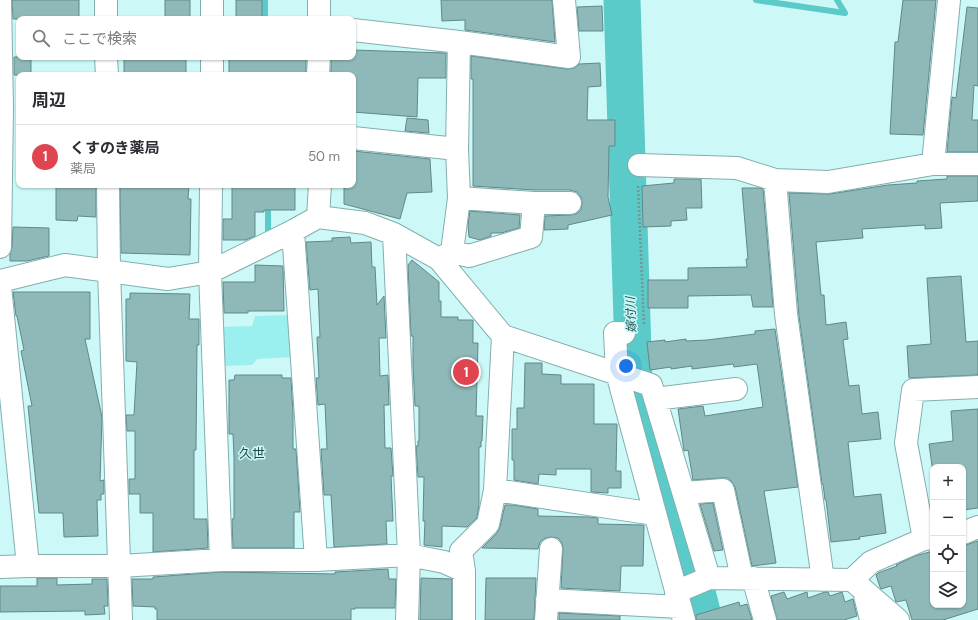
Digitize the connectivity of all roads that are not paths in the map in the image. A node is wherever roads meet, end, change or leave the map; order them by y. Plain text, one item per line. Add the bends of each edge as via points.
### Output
1 (0, 0) edge
2 (106, 0) edge
3 (212, 0) edge
4 (320, 0) edge
5 (564, 0) edge
6 (949, 0) edge
7 (106, 16) edge
8 (212, 16) edge
9 (319, 16) edge
10 (356, 30) edge
11 (459, 42) junction
12 (106, 60) edge
13 (212, 60) edge
14 (318, 60) edge
15 (107, 72) edge
16 (212, 72) edge
17 (318, 72) edge
18 (7, 108) edge
19 (356, 138) edge
20 (457, 149) junction
21 (933, 164) junction
22 (978, 164) edge
23 (639, 165) road end
24 (775, 180) junction
25 (108, 188) edge
26 (211, 188) edge
27 (320, 188) edge
28 (459, 198) junction
29 (534, 203) junction
30 (570, 203) dead end
31 (318, 217) junction
32 (293, 232) junction
33 (394, 234) junction
34 (0, 247) edge
35 (446, 256) junction
36 (109, 270) junction
37 (210, 272) junction
38 (0, 281) edge
39 (0, 286) edge
40 (635, 333) road end
41 (503, 336) junction
42 (617, 373) junction
43 (978, 387) edge
44 (736, 389) dead end
45 (653, 392) junction
46 (496, 490) junction
47 (684, 493) junction
48 (655, 514) junction
49 (978, 527) edge
50 (966, 532) edge
51 (929, 539) edge
52 (552, 549) dead end
53 (409, 556) junction
54 (221, 560) junction
55 (316, 560) junction
56 (28, 566) junction
57 (120, 566) junction
58 (0, 567) edge
59 (464, 571) junction
60 (709, 578) junction
61 (747, 578) junction
62 (823, 580) junction
63 (858, 586) junction
64 (680, 606) edge
65 (547, 610) edge
66 (122, 620) edge
67 (407, 620) edge
68 (464, 620) edge
69 (765, 620) edge
70 (871, 620) edge
71 (898, 620) edge

1 - 18 street
2 - 7 street
3 - 8 street
4 - 9 street
5 - 11 street via 569,57
6 - 21 street
10 - 11 street
11 - 20 street
12 - 15 street
13 - 16 street
14 - 17 street
18 - 34 street
19 - 20 street
20 - 28 street
21 - 22 street
21 - 24 street via 828,182
23 - 24 street via 737,168
24 - 62 street via 786,314
25 - 36 street
26 - 37 street
27 - 31 street
28 - 29 street
28 - 35 street
29 - 30 street
29 - 35 street via 531,237 469,256
31 - 32 street
31 - 33 street via 364,223
32 - 37 street
32 - 55 street
33 - 35 street
33 - 53 street
35 - 41 street
36 - 37 street via 168,279
36 - 38 street via 64,265
36 - 57 street
37 - 54 street
39 - 56 street
40 - 42 street via 615,333
41 - 42 street
41 - 46 street
42 - 45 street
42 - 48 street
43 - 51 street via 913,390 906,443
44 - 45 street
45 - 47 street
46 - 48 street
46 - 59 street via 488,524 461,551
47 - 60 street
47 - 61 street via 723,490
48 - 64 street
49 - 50 street
51 - 63 street via 871,562
52 - 65 street
53 - 55 street
53 - 59 street via 444,562
53 - 67 street
54 - 55 street
54 - 57 street
56 - 57 street
56 - 58 street
57 - 66 street
59 - 68 street
60 - 61 street
60 - 64 street
61 - 62 street
61 - 69 street
62 - 63 street
63 - 70 street
63 - 71 street
64 - 65 street

